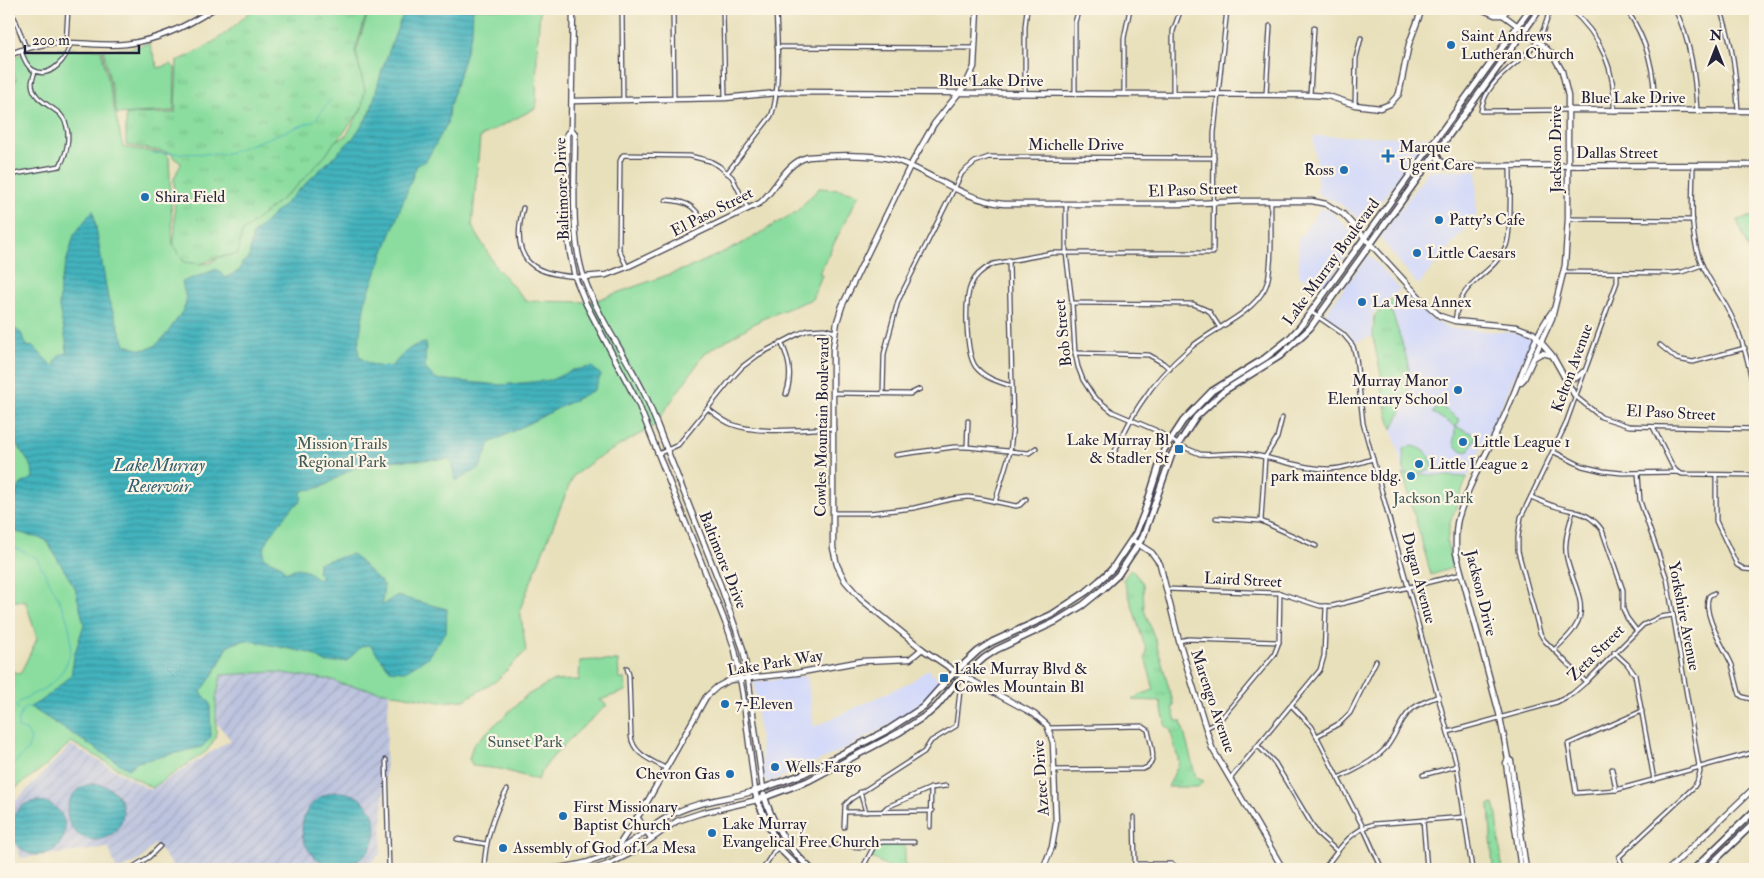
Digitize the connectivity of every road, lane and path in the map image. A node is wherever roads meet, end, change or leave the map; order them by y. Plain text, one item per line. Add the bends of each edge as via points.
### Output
1 (68, 9) edge
2 (213, 9) edge
3 (572, 9) edge
4 (622, 9) edge
5 (673, 9) edge
6 (724, 9) edge
7 (776, 9) edge
8 (977, 9) edge
9 (1027, 9) edge
10 (1079, 9) edge
11 (1130, 9) edge
12 (1181, 9) edge
13 (1206, 9) edge
14 (1422, 9) edge
15 (1480, 9) edge
16 (1497, 9) edge
17 (1510, 9) edge
18 (1530, 9) edge
19 (1540, 9) edge
20 (1550, 9) edge
21 (1570, 9) edge
22 (1626, 9) edge
23 (1675, 9) edge
24 (1720, 9) edge
25 (9, 10) edge
26 (1227, 11) edge
27 (1503, 15) junction
28 (1270, 26) dead end
29 (1518, 26) junction
30 (1314, 28) dead end
31 (1524, 31) junction
32 (1361, 38) dead end
33 (1538, 41) junction
34 (68, 43) junction
35 (777, 47) junction
36 (976, 48) junction
37 (23, 49) junction
38 (9, 55) edge
39 (35, 72) junction
40 (776, 92) junction
41 (960, 93) junction
42 (1024, 93) junction
43 (1124, 93) junction
44 (1075, 94) junction
45 (1173, 94) junction
46 (1217, 94) junction
47 (1310, 95) junction
48 (1266, 96) junction
49 (725, 98) junction
50 (572, 100) junction
51 (623, 100) junction
52 (674, 100) junction
53 (1355, 104) junction
54 (1568, 110) junction
55 (1614, 111) junction
56 (1654, 111) junction
57 (1697, 111) junction
58 (1738, 111) junction
59 (1755, 112) edge
60 (571, 129) junction
61 (1436, 152) junction
62 (1214, 158) junction
63 (1419, 162) junction
64 (1446, 165) junction
65 (1510, 165) junction
66 (1568, 165) junction
67 (1693, 165) junction
68 (1755, 165) edge
69 (910, 166) junction
70 (1426, 166) junction
71 (728, 173) junction
72 (9, 175) edge
73 (954, 189) junction
74 (666, 200) dead end
75 (1270, 201) junction
76 (1214, 202) junction
77 (1066, 204) junction
78 (523, 208) dead end
79 (748, 209) junction
80 (1568, 219) junction
81 (1693, 220) junction
82 (708, 228) junction
83 (1365, 237) junction
84 (1371, 244) junction
85 (1066, 253) junction
86 (1009, 260) junction
87 (1702, 265) junction
88 (627, 267) junction
89 (1564, 272) junction
90 (1617, 273) junction
91 (575, 277) junction
92 (584, 277) junction
93 (1072, 303) junction
94 (1311, 312) junction
95 (1318, 317) junction
96 (1455, 321) junction
97 (1221, 328) junction
98 (835, 332) junction
99 (1540, 340) junction
100 (781, 342) junction
101 (1660, 346) dead end
102 (1745, 348) junction
103 (1075, 353) junction
104 (1552, 355) junction
105 (1534, 357) junction
106 (1170, 370) junction
107 (1583, 372) junction
108 (1564, 376) junction
109 (1518, 384) junction
110 (1012, 386) junction
111 (920, 390) dead end
112 (833, 393) junction
113 (883, 393) junction
114 (786, 394) dead end
115 (1575, 396) junction
116 (1755, 403) edge
117 (708, 409) junction
118 (1132, 418) junction
119 (1282, 418) dead end
120 (968, 421) dead end
121 (1653, 427) junction
122 (834, 428) junction
123 (1755, 429) edge
124 (1171, 439) junction
125 (1178, 444) junction
126 (967, 447) junction
127 (1036, 448) dead end
128 (666, 451) junction
129 (1010, 452) junction
130 (1554, 452) junction
131 (658, 454) junction
132 (1114, 454) dead end
133 (896, 455) dead end
134 (1265, 458) junction
135 (1373, 459) junction
136 (1678, 472) junction
137 (1638, 473) junction
138 (1716, 475) junction
139 (1755, 475) edge
140 (1531, 497) junction
141 (1026, 500) dead end
142 (995, 502) junction
143 (1573, 511) junction
144 (832, 513) junction
145 (1216, 518) dead end
146 (1261, 521) junction
147 (1132, 540) junction
148 (1139, 544) junction
149 (1316, 546) dead end
150 (1755, 570) edge
151 (1462, 574) junction
152 (1106, 575) junction
153 (1112, 581) junction
154 (1409, 587) junction
155 (1166, 589) junction
156 (1280, 593) junction
157 (1714, 594) dead end
158 (1326, 606) junction
159 (1673, 615) junction
160 (737, 628) junction
161 (1636, 630) junction
162 (729, 632) junction
163 (1179, 641) junction
164 (1279, 642) junction
165 (922, 649) junction
166 (1554, 650) junction
167 (1614, 652) junction
168 (1376, 661) dead end
169 (627, 668) dead end
170 (960, 674) junction
171 (748, 677) junction
172 (740, 678) junction
173 (1586, 682) junction
174 (960, 691) dead end
175 (1438, 696) junction
176 (1755, 700) edge
177 (1292, 706) junction
178 (1642, 711) junction
179 (913, 714) junction
180 (1500, 718) junction
181 (918, 721) junction
182 (1049, 728) junction
183 (1205, 728) junction
184 (1448, 732) junction
185 (1317, 736) junction
186 (1258, 746) junction
187 (1755, 752) edge
188 (1508, 759) junction
189 (386, 760) dead end
190 (1457, 766) junction
191 (1699, 767) junction
192 (665, 768) junction
193 (1612, 769) dead end
194 (1054, 770) junction
195 (1423, 775) dead end
196 (1338, 778) junction
197 (1230, 779) junction
198 (1654, 780) junction
199 (946, 786) dead end
200 (1755, 787) edge
201 (931, 788) junction
202 (763, 789) junction
203 (507, 790) dead end
204 (1616, 790) junction
205 (755, 792) junction
206 (860, 792) junction
207 (765, 798) junction
208 (757, 800) junction
209 (1755, 810) edge
210 (845, 812) junction
211 (866, 812) junction
212 (882, 812) junction
213 (932, 812) junction
214 (637, 817) junction
215 (1134, 817) dead end
216 (1464, 817) junction
217 (1423, 820) junction
218 (1755, 822) edge
219 (844, 827) dead end
220 (930, 827) dead end
221 (1363, 827) junction
222 (646, 831) junction
223 (651, 838) junction
224 (457, 839) dead end
225 (786, 842) junction
226 (914, 842) dead end
227 (486, 844) junction
228 (830, 845) dead end
229 (160, 846) dead end
230 (874, 846) junction
231 (780, 848) junction
232 (1337, 851) junction
233 (614, 852) junction
234 (567, 868) edge
235 (602, 868) edge
236 (130, 869) edge
237 (388, 869) edge
238 (484, 869) edge
239 (544, 869) edge
240 (594, 869) edge
241 (763, 869) edge
242 (800, 869) edge
243 (811, 869) edge
244 (862, 869) edge
245 (1043, 869) edge
246 (1180, 869) edge
247 (1283, 869) edge
248 (1324, 869) edge
249 (1382, 869) edge
250 (1427, 869) edge
251 (1472, 869) edge
252 (1521, 869) edge
253 (1526, 869) edge
254 (1624, 869) edge
255 (1669, 869) edge
256 (1694, 869) edge
257 (1706, 869) edge

1 - 34 street
2 - 34 street via 192,23 152,39 126,44
3 - 50 street
4 - 51 street
5 - 52 street
6 - 49 street
7 - 35 street
8 - 36 street, Cowles Mountain Boulevard
9 - 42 street
10 - 44 street via 1075,22
11 - 43 street via 1124,38
12 - 45 street via 1173,31
13 - 26 street
14 - 53 street, Blue Lake Drive via 1409,44 1400,91 1393,102 1373,108
15 - 27 street, Jackson Drive
16 - 27 street, Jackson Drive
17 - 27 street
18 - 29 main road, Lake Murray Boulevard
19 - 31 main road, Lake Murray Boulevard
20 - 33 street
21 - 55 street via 1591,30 1606,58 1614,88
22 - 56 street via 1641,35 1650,62
23 - 57 street via 1692,55
24 - 58 street via 1735,61
25 - 37 street via 15,19
26 - 46 street
27 - 29 street, Jackson Drive
28 - 48 street
29 - 31 street, Jackson Drive
29 - 63 main road, Lake Murray Boulevard
30 - 47 street
31 - 33 street, Jackson Drive
31 - 61 main road, Lake Murray Boulevard
32 - 53 street via 1356,58
33 - 54 street, Jackson Drive via 1553,55 1562,71
33 - 54 street, Blue Lake Drive via 1500,76 1483,100 1481,111
34 - 37 street
34 - 39 street via 68,53 57,66
35 - 36 street
35 - 40 street
36 - 41 street, Cowles Mountain Boulevard via 974,67
37 - 38 street
37 - 39 street via 26,64
39 - 72 street via 32,84 36,96 66,123 65,156 60,166
40 - 41 street, Blue Lake Drive
40 - 49 street, Blue Lake Drive
40 - 71 street via 771,116
41 - 42 street, Blue Lake Drive
41 - 69 street, Cowles Mountain Boulevard via 934,124
42 - 44 street, Blue Lake Drive
43 - 44 street, Blue Lake Drive
43 - 45 street, Blue Lake Drive
45 - 46 street, Blue Lake Drive
46 - 48 street, Blue Lake Drive
46 - 62 street
47 - 48 street, Blue Lake Drive
47 - 53 street, Blue Lake Drive via 1328,96
49 - 52 street, Blue Lake Drive
50 - 51 street, Blue Lake Drive
50 - 60 street
51 - 52 street, Blue Lake Drive
54 - 55 street, Blue Lake Drive
54 - 66 street, Jackson Drive
55 - 56 street, Blue Lake Drive
56 - 57 street, Blue Lake Drive
57 - 58 street, Blue Lake Drive
58 - 59 street, Blue Lake Drive
60 - 91 street, Baltimore Drive via 567,134 567,229
60 - 92 street, Baltimore Drive via 575,134 577,246
61 - 64 main road
61 - 70 main road, Lake Murray Boulevard
62 - 73 street, Michelle Drive via 989,157 968,167
62 - 76 street
63 - 70 street
63 - 83 main road, Lake Murray Boulevard
64 - 65 street, Dallas Street
64 - 70 street, Dallas Street
65 - 66 street, Dallas Street
65 - 96 street via 1507,242 1498,259 1464,292
66 - 67 street, Dallas Street
66 - 80 street, Jackson Drive
67 - 68 street, Dallas Street
67 - 81 street
69 - 73 street, El Paso Street
69 - 79 street, El Paso Street via 877,156 805,158 790,166 768,196
69 - 98 street, Cowles Mountain Boulevard via 842,306
70 - 84 main road, Lake Murray Boulevard
71 - 79 street
71 - 88 street via 710,161 690,156 623,155 620,161 619,250
73 - 77 street, El Paso Street via 998,203
73 - 113 street, Michelle Drive via 898,301 884,354
74 - 82 street via 688,204 700,214
75 - 76 street, El Paso Street
75 - 83 street, El Paso Street via 1326,204 1343,214
75 - 97 street via 1270,274 1266,286 1254,304
76 - 77 street, El Paso Street
76 - 85 street via 1214,253
77 - 85 street, Bob Street
78 - 91 street via 519,223 520,246 527,260 544,273
79 - 82 street, El Paso Street
80 - 81 street
80 - 89 street, Jackson Drive
81 - 87 street via 1695,243
82 - 88 street, El Paso Street
83 - 84 street, El Paso Street
83 - 94 main road, Lake Murray Boulevard
84 - 95 main road, Lake Murray Boulevard
84 - 96 street, El Paso Street via 1428,307
85 - 86 street via 1045,253
85 - 93 street, Bob Street
86 - 110 street
86 - 110 street via 989,266 976,277 968,294 967,308 968,348 973,362 986,376
87 - 90 street via 1672,273
87 - 102 street via 1725,303
88 - 92 street, El Paso Street via 606,275
89 - 90 street
89 - 99 street, Jackson Drive
90 - 107 street, Kelton Avenue via 1617,282
91 - 92 street
91 - 131 street, Baltimore Drive via 638,403
92 - 128 street, Baltimore Drive via 635,374
93 - 97 street via 1193,304 1209,310
93 - 103 street, Bob Street
94 - 95 street, Dugan Avenue
94 - 124 main road, Lake Murray Boulevard via 1277,349 1206,396
95 - 125 main road, Lake Murray Boulevard via 1280,356 1208,404
95 - 135 street, Dugan Avenue via 1343,334 1352,346 1362,418
96 - 99 street, El Paso Street via 1518,327 1530,331
97 - 106 street via 1190,348
98 - 100 street via 808,330
98 - 112 street, Cowles Mountain Boulevard
99 - 104 street, El Paso Street
99 - 105 street, Jackson Drive
99 - 109 street, Jackson Drive
100 - 114 street via 790,368
100 - 117 street via 742,367
101 - 102 street via 1673,357 1689,362
102 - 116 street
103 - 106 street via 1149,355
103 - 118 street, Bob Street via 1080,374 1094,397 1113,412
104 - 105 street via 1542,353
104 - 108 street, El Paso Street
105 - 109 street, Jackson Drive via 1524,379
106 - 118 street via 1149,391
107 - 108 street via 1576,378
107 - 115 street, Kelton Avenue
108 - 115 street, El Paso Street
109 - 151 street, Jackson Drive via 1458,520 1456,553
110 - 129 street
111 - 113 street via 910,394
112 - 113 street
112 - 122 street, Cowles Mountain Boulevard
115 - 121 street, El Paso Street via 1611,421 1632,427
115 - 130 street, Kelton Avenue
117 - 122 street via 731,424 746,429
117 - 128 street via 678,445
118 - 124 street, Bob Street
118 - 132 street
119 - 134 street via 1277,438
120 - 126 street
121 - 123 street, El Paso Street
121 - 136 street
122 - 144 street, Cowles Mountain Boulevard
124 - 125 street, Bob Street
124 - 147 main road, Lake Murray Boulevard via 1164,450
125 - 134 street, Bob Street via 1200,454 1248,453
125 - 148 main road, Lake Murray Boulevard
126 - 129 street
126 - 133 street
127 - 129 street via 1029,453
128 - 131 street
128 - 160 street, Baltimore Drive
129 - 142 street
130 - 137 street via 1596,470
130 - 140 street, Kelton Avenue
131 - 162 street, Baltimore Drive
134 - 135 street, Bob Street via 1328,469
134 - 146 street
135 - 154 street, Dugan Avenue
136 - 137 street
136 - 138 street
137 - 159 street, Yorkshire Avenue via 1640,501 1667,578
138 - 139 street
138 - 150 street via 1716,521 1737,565
140 - 143 street
140 - 166 street, Kelton Avenue via 1520,524 1518,551 1540,633
141 - 142 street via 1016,506
142 - 144 street via 958,498 914,508
143 - 161 street via 1593,518 1602,530 1622,590 1626,618
143 - 166 street via 1566,551 1581,613 1574,630
144 - 165 street, Cowles Mountain Boulevard via 833,548 845,581 861,599
145 - 146 street
146 - 149 street
147 - 148 street, Marengo Avenue
147 - 152 main road, Lake Murray Boulevard
148 - 153 main road, Lake Murray Boulevard
148 - 155 street, Marengo Avenue via 1158,561
151 - 154 street, Laird Street
151 - 180 street, Jackson Drive
152 - 153 main road
152 - 170 main road, Lake Murray Boulevard via 1051,615 978,651
153 - 170 main road, Lake Murray Boulevard via 1083,605 996,650
154 - 158 street, Laird Street
154 - 175 street, Dugan Avenue
155 - 156 street, Laird Street
155 - 163 street, Marengo Avenue
156 - 158 street, Laird Street
156 - 164 street
157 - 176 street via 1707,601 1712,628 1726,650 1740,695
158 - 177 street via 1322,666
159 - 161 street, Zeta Street via 1651,620
159 - 191 street, Yorkshire Avenue
160 - 162 street
160 - 171 street, Baltimore Drive
161 - 167 street, Zeta Street
162 - 172 street, Baltimore Drive
163 - 164 street
163 - 183 street, Marengo Avenue
164 - 183 street via 1274,655 1219,721
165 - 170 street, Cowles Mountain Boulevard
165 - 171 street, Lake Park Way via 910,659 862,661 797,673
166 - 173 street, Kelton Avenue
167 - 173 street, Zeta Street
167 - 178 street via 1635,675
168 - 185 street via 1350,713
169 - 192 street via 631,742 640,754
170 - 179 main road, Lake Murray Boulevard
170 - 181 main road, Lake Murray Boulevard via 937,706
170 - 182 street, Aztec Drive via 1034,714
171 - 172 street, Lake Park Way
171 - 202 street, Baltimore Drive
172 - 192 street, Lake Park Way via 709,693
172 - 205 street, Baltimore Drive
173 - 180 street, Zeta Street via 1557,702
174 - 206 street via 956,726 931,741 924,752
175 - 184 street, Dugan Avenue
175 - 196 street via 1410,711 1383,751
177 - 185 street
177 - 186 street
178 - 198 street
178 - 204 street via 1568,744 1576,793
179 - 181 street
179 - 202 main road, Lake Murray Boulevard via 825,763
180 - 184 street, Zeta Street
180 - 188 street, Jackson Drive
181 - 207 main road, Lake Murray Boulevard via 808,782
182 - 194 street, Aztec Drive
182 - 194 street via 1142,726 1148,730 1154,760 1143,769
183 - 197 street, Marengo Avenue via 1212,748
184 - 190 street, Dugan Avenue
185 - 196 street
186 - 197 street
186 - 232 street via 1275,763 1314,828
187 - 191 street
188 - 252 street, Jackson Drive
188 - 253 street, Jackson Drive via 1511,761
189 - 237 street
190 - 195 street
190 - 216 street, Dugan Avenue
191 - 198 street
191 - 254 street via 1694,787 1618,857
192 - 214 street, Lake Park Way
193 - 204 street
194 - 245 street, Aztec Drive via 1056,823 1052,847
196 - 221 street
197 - 247 street, Marengo Avenue
198 - 204 street
199 - 201 street
200 - 255 street
201 - 212 street
201 - 213 street
202 - 205 main road, Lake Murray Boulevard
202 - 207 main road, Baltimore Drive
203 - 227 street via 494,816
205 - 208 main road, Baltimore Drive
205 - 222 street, Lake Murray Boulevard via 686,808
206 - 210 street via 845,805
206 - 211 street
207 - 208 main road, Lake Murray Boulevard
207 - 225 main road, Baltimore Drive
208 - 223 street, Lake Murray Boulevard via 690,816
208 - 231 main road, Baltimore Drive
209 - 256 main road
210 - 211 street
210 - 219 street
211 - 212 street
212 - 213 street
213 - 220 street
214 - 222 street
214 - 233 street, Lake Park Way
215 - 246 street via 1135,864 1172,864
216 - 217 street
216 - 251 street, Dugan Avenue
217 - 221 street
217 - 250 street
218 - 257 main road
221 - 232 street
221 - 249 street
222 - 223 street
222 - 233 street, Lake Murray Boulevard
223 - 235 street, Lake Murray Boulevard via 633,852
224 - 227 street
225 - 231 street
225 - 243 main road, Baltimore Drive
226 - 230 street via 882,842
227 - 238 street
228 - 230 street
229 - 236 street
230 - 244 street
231 - 241 street via 768,858
231 - 242 main road, Baltimore Drive
232 - 248 street
233 - 234 street, Lake Murray Boulevard
234 - 239 street, Lake Murray Boulevard
235 - 240 street, Lake Murray Boulevard

